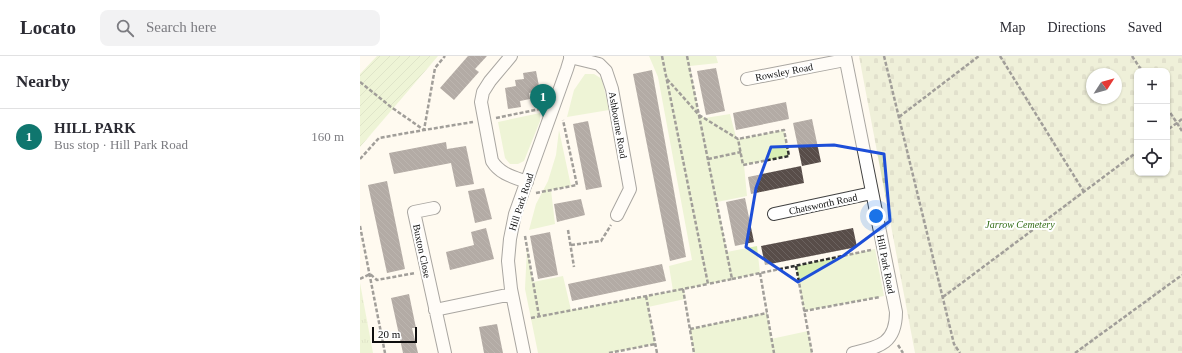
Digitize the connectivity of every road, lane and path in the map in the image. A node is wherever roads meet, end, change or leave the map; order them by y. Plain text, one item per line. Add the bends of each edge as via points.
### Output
1 (445, 56) edge
2 (511, 56) edge
3 (570, 56) edge
4 (662, 56) edge
5 (688, 56) edge
6 (884, 56) edge
7 (979, 56) edge
8 (1000, 56) edge
9 (1132, 56) edge
10 (845, 58) edge
11 (1140, 68) edge
12 (667, 79) junction
13 (747, 79) dead end
14 (360, 82) edge
15 (554, 106) junction
16 (1170, 112) edge
17 (699, 115) junction
18 (899, 117) junction
19 (562, 118) dead end
20 (1182, 119) edge
21 (484, 120) junction
22 (1177, 123) junction
23 (1170, 128) edge
24 (424, 130) junction
25 (1182, 131) edge
26 (738, 139) junction
27 (741, 152) junction
28 (1134, 154) edge
29 (360, 159) edge
30 (708, 159) junction
31 (527, 182) junction
32 (1084, 192) junction
33 (872, 193) junction
34 (522, 196) junction
35 (434, 208) dead end
36 (774, 214) dead end
37 (617, 215) joint
38 (360, 226) edge
39 (568, 230) dead end
40 (524, 234) dead end
41 (571, 245) junction
42 (883, 248) junction
43 (796, 266) junction
44 (574, 267) dead end
45 (427, 270) junction
46 (760, 273) junction
47 (370, 274) junction
48 (1182, 275) edge
49 (732, 279) junction
50 (360, 280) edge
51 (708, 284) junction
52 (683, 289) junction
53 (512, 294) junction
54 (892, 295) junction
55 (646, 296) junction
56 (943, 297) junction
57 (436, 310) junction
58 (804, 311) junction
59 (767, 313) junction
60 (540, 316) junction
61 (518, 320) junction
62 (690, 329) junction
63 (656, 344) junction
64 (385, 353) edge
65 (445, 353) edge
66 (524, 353) edge
67 (609, 353) edge
68 (657, 353) edge
69 (694, 353) edge
70 (774, 353) edge
71 (812, 353) edge
72 (853, 353) edge
73 (960, 353) edge
74 (1075, 353) edge

1 - 24 path via 435,68
2 - 21 street via 484,92 481,102
3 - 15 street, Hill Park Road
3 - 37 street, Ashbourne Road via 599,64 606,71 612,89 630,189
4 - 12 path
5 - 17 path
6 - 18 path
7 - 18 path
8 - 32 path
9 - 11 path
10 - 13 street, Rowsley Road
10 - 33 street, Hill Park Road
12 - 17 path
12 - 51 path
14 - 24 path
15 - 21 path
15 - 31 street, Hill Park Road
16 - 22 path
17 - 26 path
17 - 30 path
18 - 56 path
19 - 34 path via 577,184
20 - 22 path
21 - 24 path
21 - 31 street via 492,161 496,168
22 - 23 path
22 - 25 path
24 - 29 path via 379,138
26 - 27 path
26 - 27 path via 784,130 789,156 743,165
27 - 30 path
28 - 32 path
30 - 49 path
31 - 34 street, Hill Park Road
32 - 56 path
33 - 36 street, Chatsworth Road
33 - 42 street, Hill Park Road
34 - 53 street, Hill Park Road via 515,214 510,240 508,261
35 - 45 street, Buxton Close via 414,212
37 - 41 path via 601,241
38 - 47 path
39 - 41 path
40 - 60 path
41 - 44 path
42 - 43 path
42 - 54 street, Hill Park Road
43 - 46 path
43 - 58 path
45 - 47 path via 377,280
45 - 57 street, Buxton Close
46 - 49 path
46 - 59 path
47 - 50 path
47 - 64 path
48 - 74 path
49 - 51 path
51 - 52 path
52 - 55 path
52 - 62 path
53 - 57 street
53 - 61 street, Hill Park Road
54 - 58 path
54 - 72 street, Hill Park Road via 896,323 892,333 878,346
55 - 60 path
55 - 63 path
56 - 73 path via 954,344
57 - 65 street, Buxton Close
58 - 71 path
59 - 62 path
59 - 70 path
60 - 61 path
61 - 66 street, Hill Park Road
62 - 69 path
63 - 67 path
63 - 68 path

